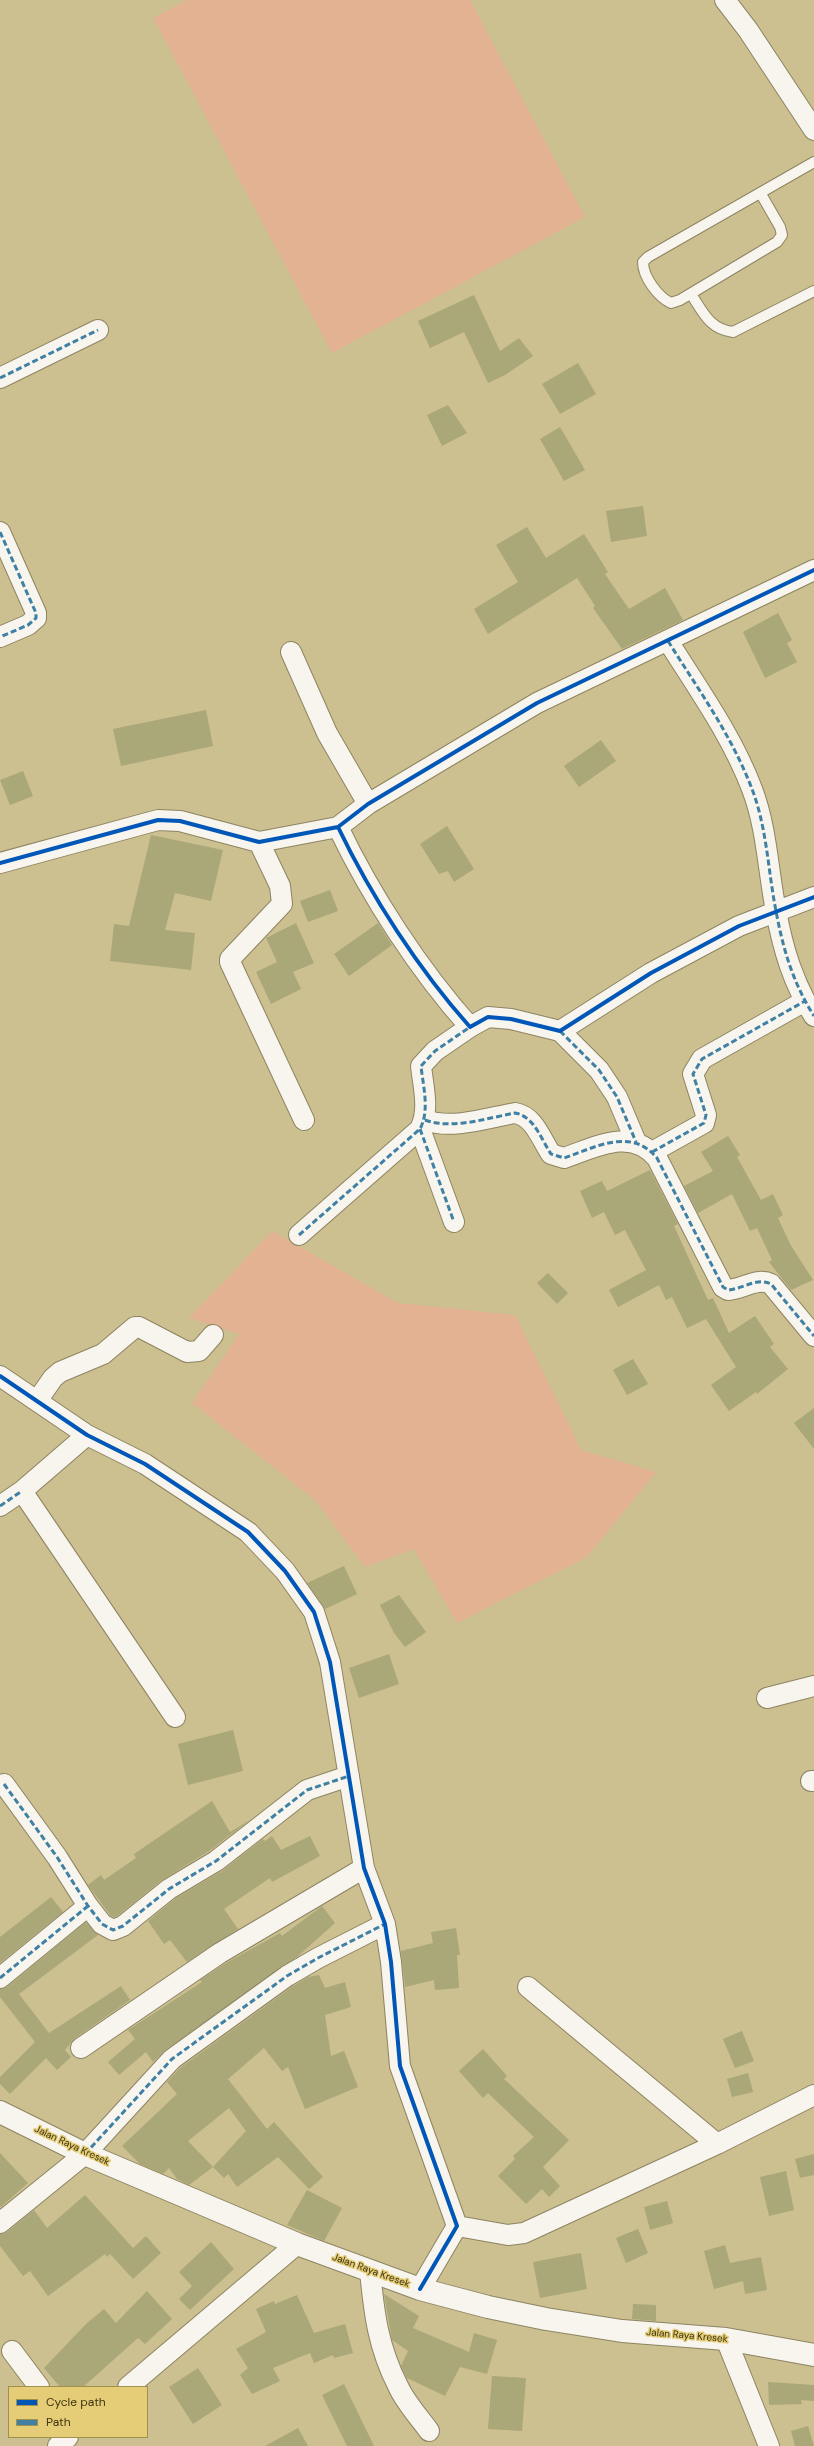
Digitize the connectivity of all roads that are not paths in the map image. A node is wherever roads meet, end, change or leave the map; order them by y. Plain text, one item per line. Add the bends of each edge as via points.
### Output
1 (725, 0) edge
2 (814, 130) edge
3 (814, 162) edge
4 (761, 194) junction
5 (814, 290) edge
6 (691, 294) junction
7 (98, 330) dead end
8 (0, 378) edge
9 (0, 532) edge
10 (814, 570) edge
11 (0, 636) edge
12 (668, 641) junction
13 (291, 652) dead end
14 (368, 804) junction
15 (338, 827) junction
16 (259, 842) junction
17 (0, 862) edge
18 (814, 897) edge
19 (776, 912) junction
20 (809, 1008) edge
21 (470, 1027) junction
22 (560, 1031) junction
23 (304, 1120) dead end
24 (423, 1124) junction
25 (644, 1147) junction
26 (454, 1222) dead end
27 (298, 1235) dead end
28 (213, 1335) dead end
29 (814, 1336) edge
30 (0, 1376) edge
31 (37, 1401) junction
32 (86, 1435) junction
33 (22, 1491) junction
34 (0, 1506) edge
35 (814, 1686) edge
36 (767, 1698) dead end
37 (174, 1716) dead end
38 (349, 1776) junction
39 (4, 1784) dead end
40 (364, 1868) junction
41 (88, 1906) junction
42 (385, 1924) junction
43 (0, 1978) edge
44 (528, 1986) dead end
45 (81, 2048) dead end
46 (814, 2095) edge
47 (0, 2112) edge
48 (717, 2144) junction
49 (85, 2154) junction
50 (0, 2222) edge
51 (457, 2226) junction
52 (297, 2244) junction
53 (370, 2270) junction
54 (420, 2289) junction
55 (726, 2339) junction
56 (12, 2351) dead end
57 (814, 2355) edge
58 (38, 2386) edge
59 (129, 2386) edge
60 (429, 2431) dead end
61 (67, 2438) edge
62 (58, 2446) edge
63 (769, 2446) edge

1 - 2 street via 748,30
3 - 4 lane
4 - 6 lane via 780,227 780,238
4 - 6 lane via 643,262 643,270 662,298 671,303
5 - 6 lane via 733,332 720,331 710,323
7 - 8 street
9 - 11 street via 36,613 36,618 28,625
10 - 12 street
12 - 14 street via 537,703
12 - 19 street via 720,722 752,789 763,830
13 - 14 street via 327,733
14 - 15 street
15 - 16 street
15 - 21 street via 360,874 448,1003
16 - 17 street via 180,821 158,820
16 - 23 street via 280,886 282,904 230,959 230,962
18 - 19 street
19 - 20 street via 788,963
19 - 22 street via 739,926 651,973
20 - 25 street via 702,1059 693,1074 706,1114 704,1123
21 - 22 street via 488,1017 511,1019
21 - 24 street via 435,1050 421,1066
22 - 25 street via 599,1070
24 - 25 street via 524,1114 551,1154 557,1157 564,1158 616,1140
24 - 26 street
24 - 27 street
25 - 29 street via 723,1287 728,1290 765,1281 771,1284
28 - 31 street via 199,1351 187,1352 135,1327 103,1354 60,1372
30 - 31 street
31 - 32 street
32 - 33 street
32 - 38 street via 145,1464 248,1532 285,1571 314,1612 330,1662
33 - 34 street
33 - 37 street
35 - 36 street
38 - 40 street
38 - 41 street via 307,1790 239,1844 192,1877 169,1889 119,1928 113,1930 107,1927
39 - 41 street via 57,1857
40 - 42 street
40 - 45 street via 220,1953
41 - 43 street
42 - 49 street via 287,1976 172,2059
42 - 51 street via 392,1962 400,2066
44 - 48 street
46 - 48 street
47 - 49 main road, Jalan Raya Kresek
48 - 51 street via 524,2233 508,2235
49 - 50 street
49 - 52 main road, Jalan Raya Kresek
51 - 54 street
52 - 53 main road, Jalan Raya Kresek
52 - 59 street
53 - 54 main road, Jalan Raya Kresek
53 - 60 street via 376,2324 385,2355 398,2387
54 - 55 main road, Jalan Raya Kresek via 546,2319 622,2331
55 - 57 main road, Jalan Raya Kresek
55 - 63 street
56 - 58 street
61 - 62 street

